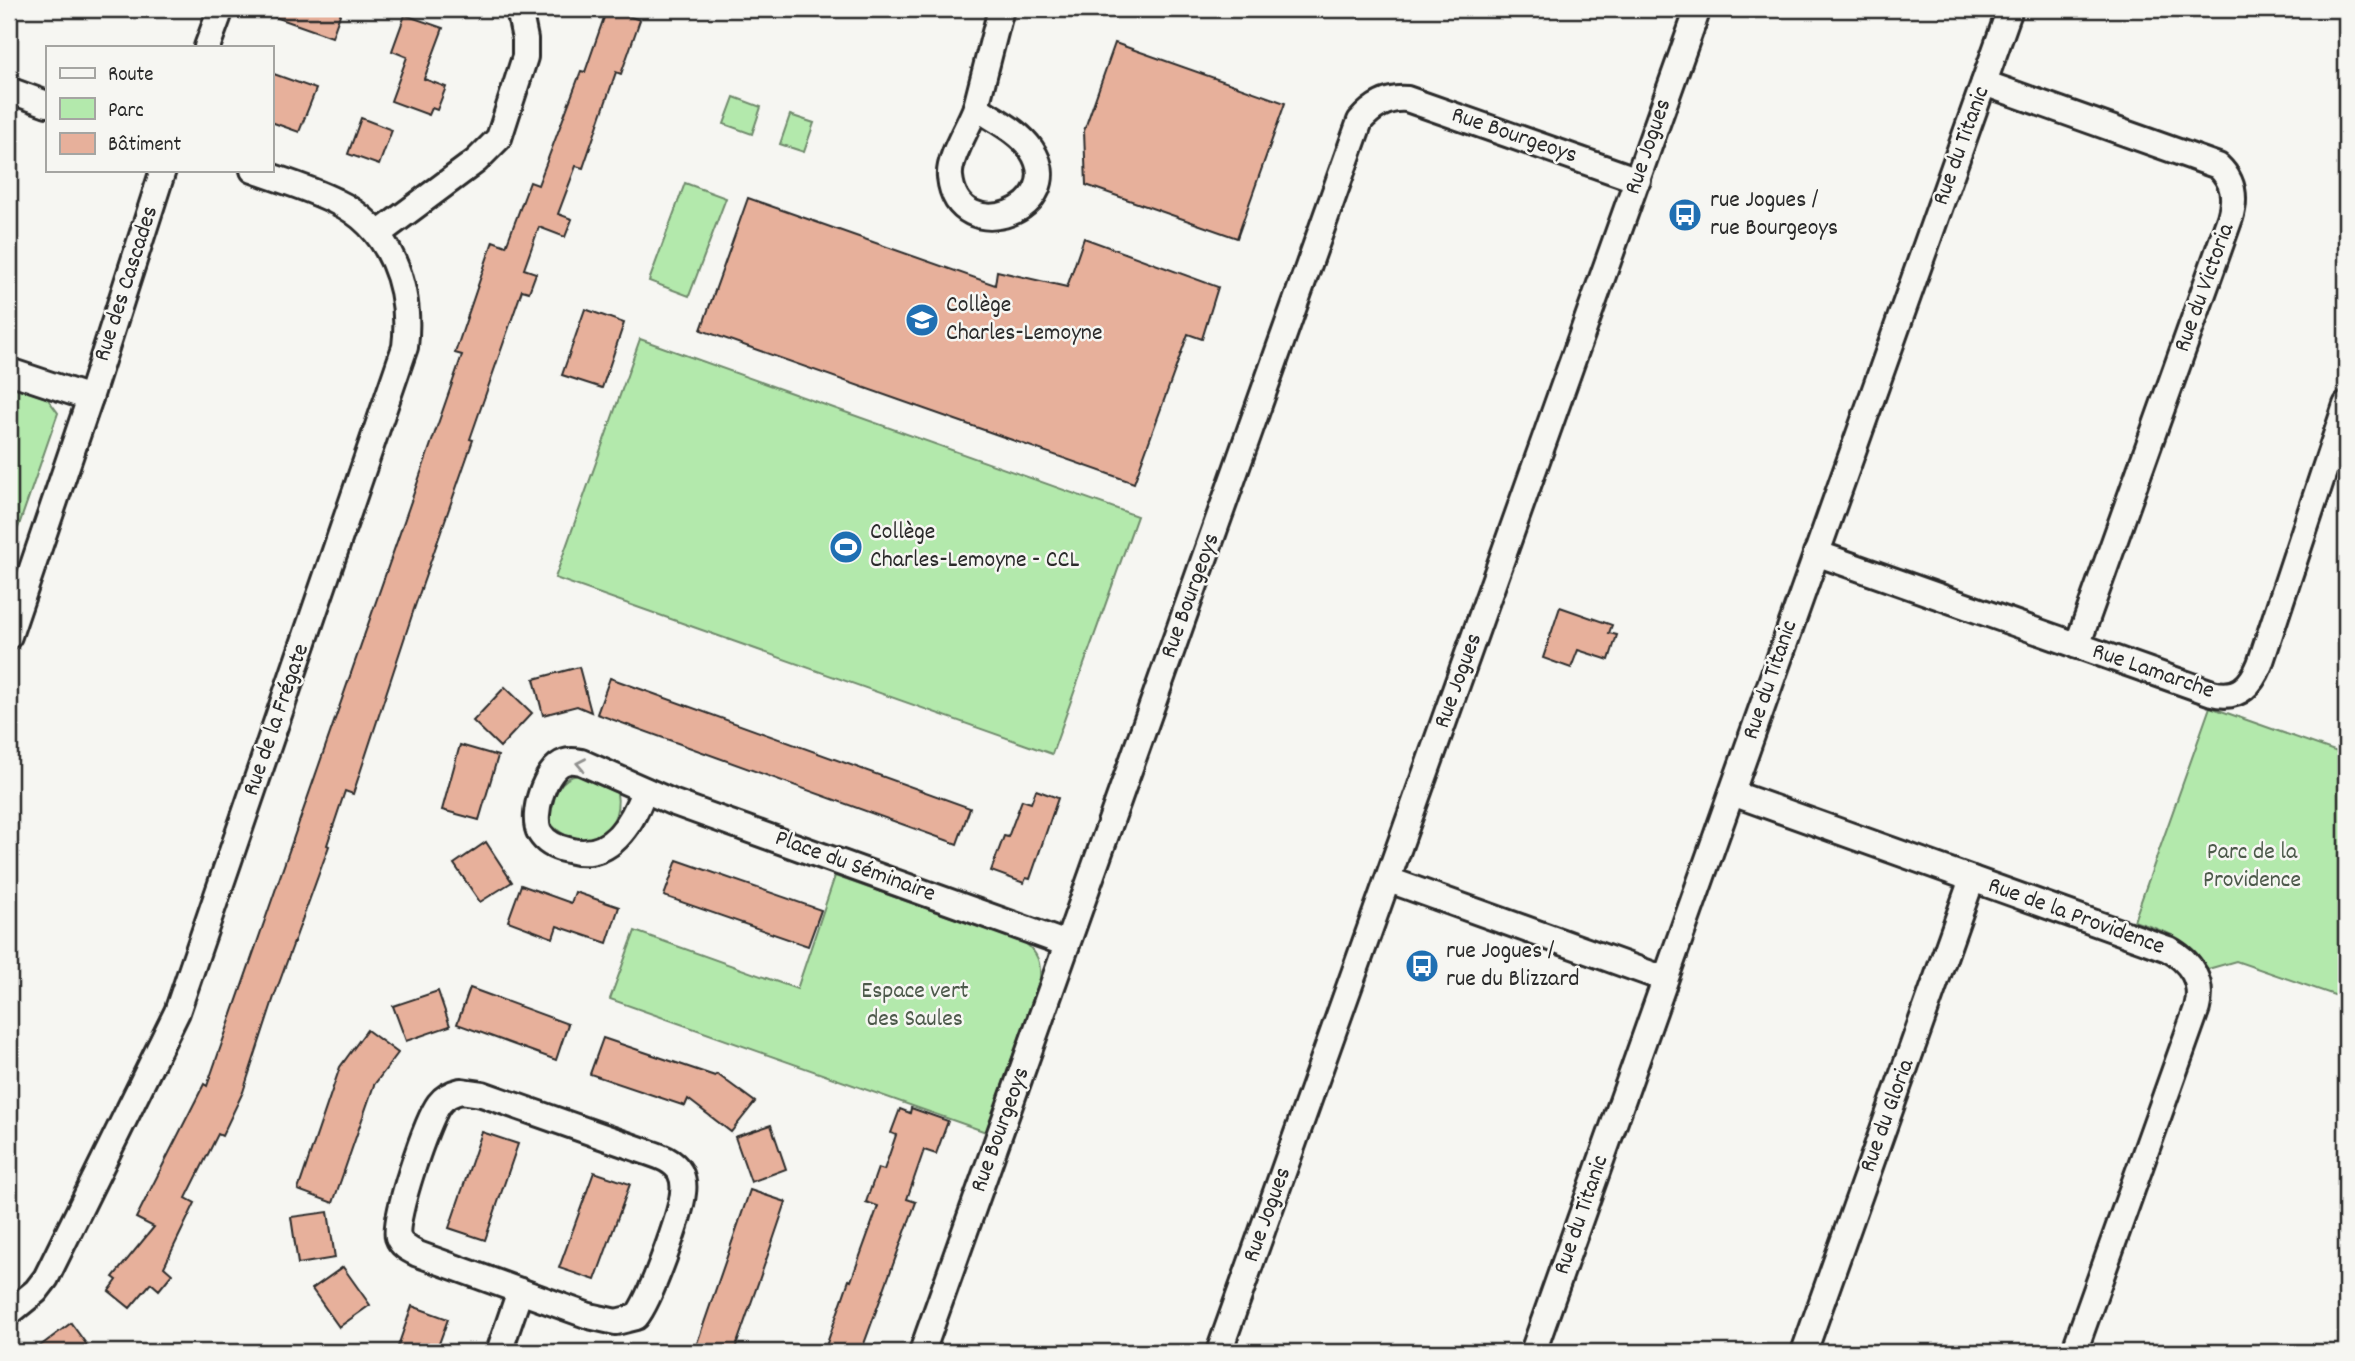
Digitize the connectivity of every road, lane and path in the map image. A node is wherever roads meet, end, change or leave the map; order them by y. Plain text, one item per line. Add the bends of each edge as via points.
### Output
1 (221, 9) edge
2 (519, 9) edge
3 (1000, 9) edge
4 (1698, 9) edge
5 (2010, 9) edge
6 (207, 46) edge
7 (1984, 83) junction
8 (9, 90) edge
9 (46, 104) edge
10 (976, 107) dead end
11 (162, 172) edge
12 (258, 172) edge
13 (1638, 180) junction
14 (378, 234) junction
15 (9, 371) edge
16 (90, 398) junction
17 (2346, 405) edge
18 (1816, 553) junction
19 (17, 588) edge
20 (9, 636) edge
21 (2077, 646) junction
22 (643, 790) junction
23 (1732, 793) junction
24 (1972, 879) junction
25 (1389, 880) junction
26 (1068, 944) junction
27 (1665, 979) junction
28 (520, 1291) junction
29 (9, 1312) edge
30 (499, 1352) edge
31 (922, 1352) edge
32 (1219, 1352) edge
33 (1533, 1352) edge
34 (1804, 1352) edge
35 (2074, 1352) edge

1 - 6 street
2 - 14 street via 524,57 499,138 476,161
3 - 10 street
4 - 13 street, Rue Jogues
5 - 7 street, Rue du Titanic
7 - 18 street, Rue du Titanic
7 - 21 street, Rue du Victoria via 2218,166 2233,192 2230,218
8 - 9 street
11 - 16 street, Rue des Cascades
12 - 14 street, Rue de la Frégate via 335,201
13 - 25 street, Rue Jogues
13 - 26 street, Rue Bourgeoys via 1407,99 1382,103 1360,121
14 - 29 street, Rue de la Frégate via 402,281 407,322 402,361 177,1012 46,1278
15 - 16 street
16 - 19 street, Rue des Cascades
17 - 21 street, Rue Lamarche via 2260,664 2244,690 2227,696 2212,693
18 - 21 street, Rue Lamarche
18 - 23 street, Rue du Titanic
19 - 20 street, Rue des Cascades
22 -> 22 street, Place du Séminaire via 587,763 565,762 545,784 537,827 544,838 561,848 581,853 598,850 622,833
22 - 26 street, Place du Séminaire
23 - 24 street, Rue de la Providence
23 - 27 street, Rue du Titanic
24 - 34 street, Rue du Gloria
24 - 35 street, Rue de la Providence via 2168,949 2186,961 2199,988 2197,1008
25 - 27 street
25 - 32 street, Rue Jogues
26 - 31 street, Rue Bourgeoys
27 - 33 street, Rue du Titanic
28 - 28 street via 605,1321 636,1317 648,1298 681,1204 683,1181 674,1164 657,1155 482,1094 452,1093 433,1114 399,1211 399,1242 418,1254
28 - 30 street

